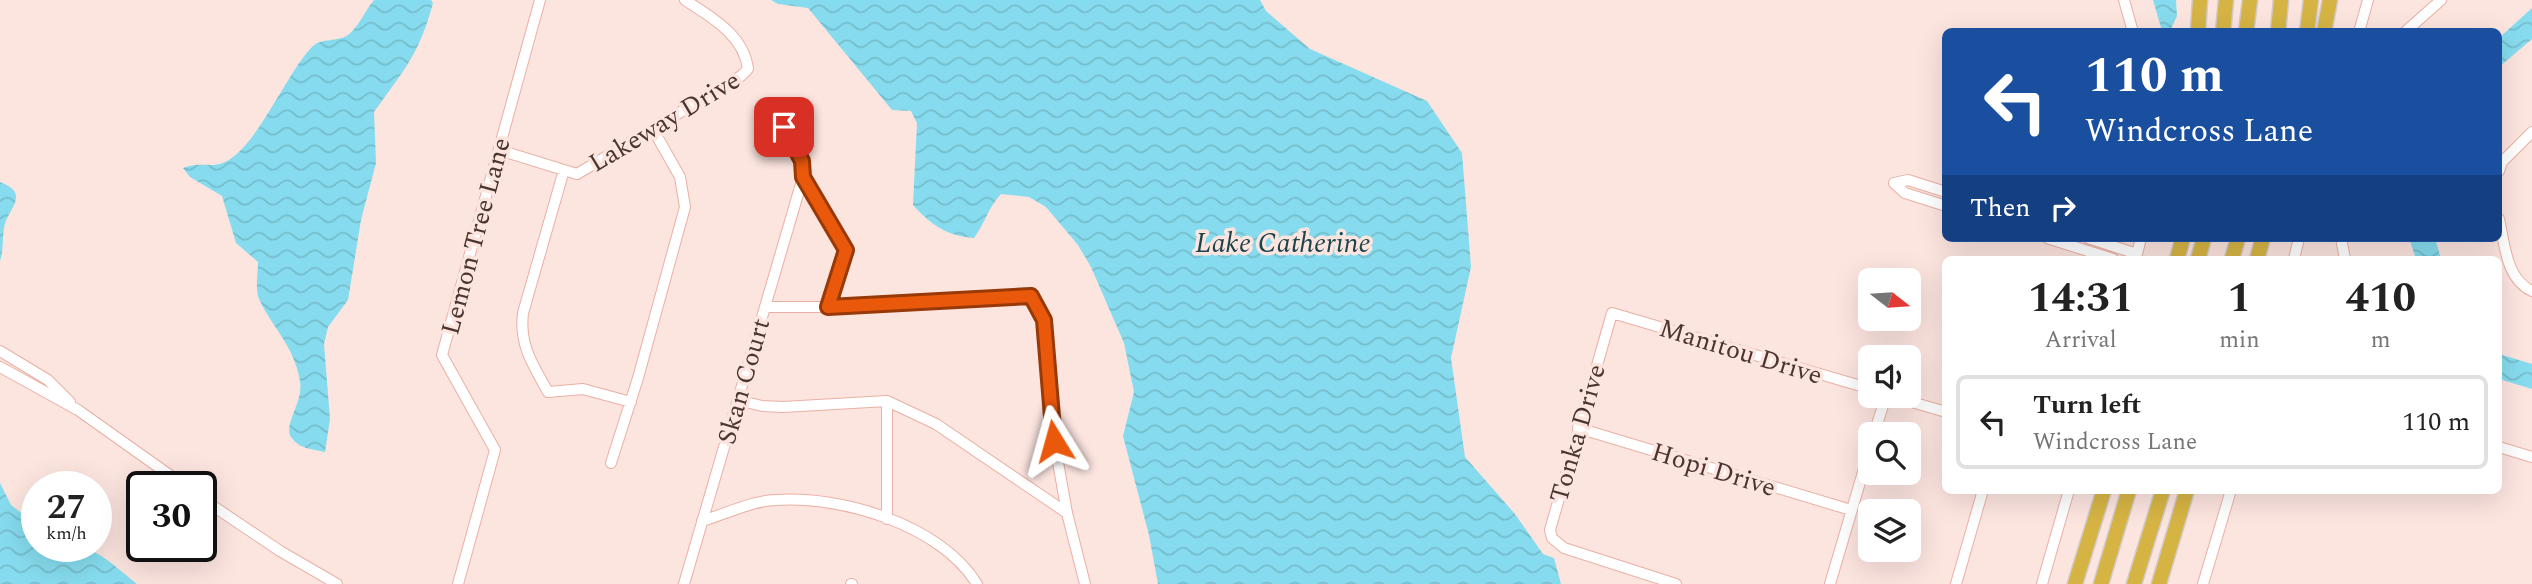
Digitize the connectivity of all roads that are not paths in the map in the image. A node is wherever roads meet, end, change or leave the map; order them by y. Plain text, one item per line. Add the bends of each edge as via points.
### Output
1 (540, 0) edge
2 (685, 0) edge
3 (2124, 0) edge
4 (2200, 0) edge
5 (2226, 0) edge
6 (2250, 0) edge
7 (2281, 0) edge
8 (2311, 0) edge
9 (2330, 0) edge
10 (2368, 0) edge
11 (2441, 0) edge
12 (2132, 28) edge
13 (2198, 28) edge
14 (2223, 28) edge
15 (2246, 28) edge
16 (2278, 28) edge
17 (2308, 28) edge
18 (2325, 28) edge
19 (2360, 28) edge
20 (2410, 28) edge
21 (784, 127) dead end
22 (654, 131) junction
23 (2532, 132) edge
24 (499, 150) junction
25 (2502, 162) edge
26 (564, 170) junction
27 (803, 177) junction
28 (1942, 191) edge
29 (1942, 205) edge
30 (2502, 232) edge
31 (2060, 242) edge
32 (2098, 242) edge
33 (2104, 256) edge
34 (2133, 256) edge
35 (2532, 291) edge
36 (765, 307) junction
37 (828, 307) junction
38 (1612, 313) joint
39 (0, 351) edge
40 (0, 367) edge
41 (1858, 385) edge
42 (738, 400) junction
43 (887, 401) junction
44 (631, 402) junction
45 (1921, 405) edge
46 (78, 410) junction
47 (1942, 411) edge
48 (1578, 428) junction
49 (2502, 448) edge
50 (2532, 457) edge
51 (611, 463) dead end
52 (164, 471) edge
53 (1859, 485) edge
54 (1982, 494) edge
55 (2068, 494) edge
56 (2103, 494) edge
57 (2128, 494) edge
58 (2162, 494) edge
59 (2186, 494) edge
60 (2230, 494) edge
61 (217, 509) edge
62 (1851, 510) junction
63 (1067, 513) junction
64 (887, 519) junction
65 (702, 521) junction
66 (337, 584) edge
67 (458, 584) edge
68 (684, 584) edge
69 (977, 584) edge
70 (1085, 584) edge
71 (1675, 584) edge
72 (1830, 584) edge
73 (1956, 584) edge
74 (2042, 584) edge
75 (2075, 584) edge
76 (2101, 584) edge
77 (2134, 584) edge
78 (2159, 584) edge
79 (2203, 584) edge

1 - 24 street, Lemon Tree Lane
2 - 22 street, Lakeway Drive via 732,36 747,56 748,69
3 - 12 street
4 - 13 highway
5 - 14 highway
6 - 15 highway
7 - 16 highway
8 - 17 highway
9 - 18 highway
10 - 19 street
11 - 20 street
21 - 27 street via 802,161
22 - 26 street, Lakeway Drive via 577,174
22 - 44 street via 680,177 685,207
23 - 25 street
24 - 26 street, Lakeway Drive
24 - 67 street, Lemon Tree Lane via 442,355 495,450
26 - 44 street via 520,332 548,392 583,389
27 - 36 street, Skan Court
27 - 37 street via 846,250
28 - 29 street via 1908,180 1894,183 1905,193
30 - 35 street via 2511,271 2519,285
31 - 33 street
32 - 34 street
36 - 37 street
36 - 42 street, Skan Court
37 - 63 street via 1031,296 1044,320 1050,417
38 - 41 street, Manitou Drive
38 - 48 street, Tonka Drive
39 - 46 street via 48,380
40 - 46 street
42 - 43 street via 783,407
42 - 65 street, Skan Court
43 - 63 street via 936,424
43 - 64 street
44 - 51 street
45 - 47 street
46 - 52 street
48 - 62 street, Hopi Drive
48 - 71 street, Tonka Drive via 1551,521 1552,538 1564,548
49 - 50 street
53 - 62 street
54 - 73 street
55 - 74 street
56 - 75 highway
57 - 76 highway
58 - 77 highway
59 - 78 highway
60 - 79 street
61 - 66 street
62 - 72 street
63 - 70 street
64 - 65 street via 843,504 774,500
64 - 69 street via 928,538 956,558
65 - 68 street, Skan Court

